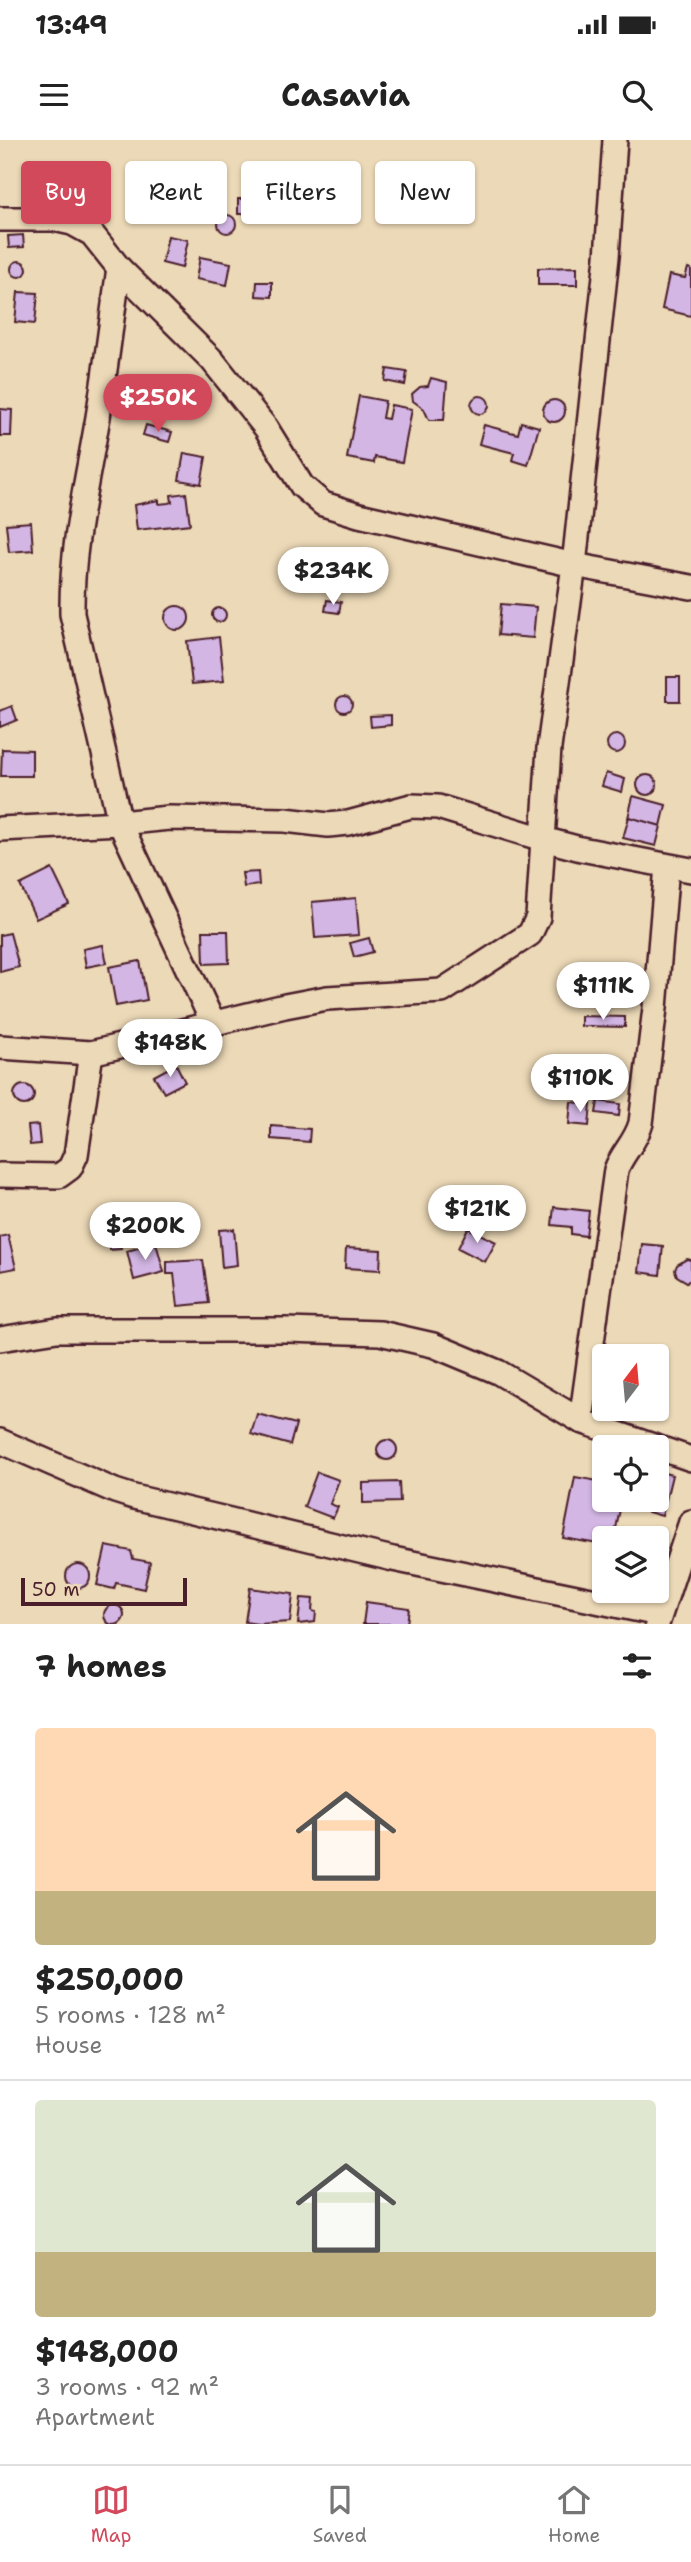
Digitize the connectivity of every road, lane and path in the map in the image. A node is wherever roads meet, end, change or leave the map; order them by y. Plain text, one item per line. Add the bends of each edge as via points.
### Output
1 (615, 140) edge
2 (0, 219) edge
3 (119, 268) junction
4 (574, 565) junction
5 (691, 587) edge
6 (120, 823) junction
7 (0, 829) edge
8 (544, 839) junction
9 (667, 866) junction
10 (691, 870) edge
11 (213, 1023) junction
12 (0, 1047) edge
13 (91, 1053) junction
14 (0, 1175) edge
15 (0, 1339) edge
16 (581, 1421) junction
17 (0, 1441) edge
18 (691, 1459) edge
19 (691, 1521) edge
20 (658, 1619) edge

1 - 4 street
2 - 3 street via 72,223 92,234
3 - 4 street via 212,360 266,428 302,486 323,504
3 - 6 street via 75,545 72,614
4 - 5 street
4 - 8 street via 549,748
6 - 7 street
6 - 8 street via 169,818 328,825 411,806 438,807
6 - 11 street
8 - 9 street
8 - 11 street via 538,917 530,934 442,991 327,998
9 - 10 street
9 - 16 street via 641,1124 615,1170
11 - 13 street
12 - 13 street
13 - 14 street via 76,1155 70,1168 59,1175
15 - 16 street via 57,1330 380,1333 433,1345 498,1372
16 - 18 street
17 - 20 street via 134,1497
19 - 20 street

